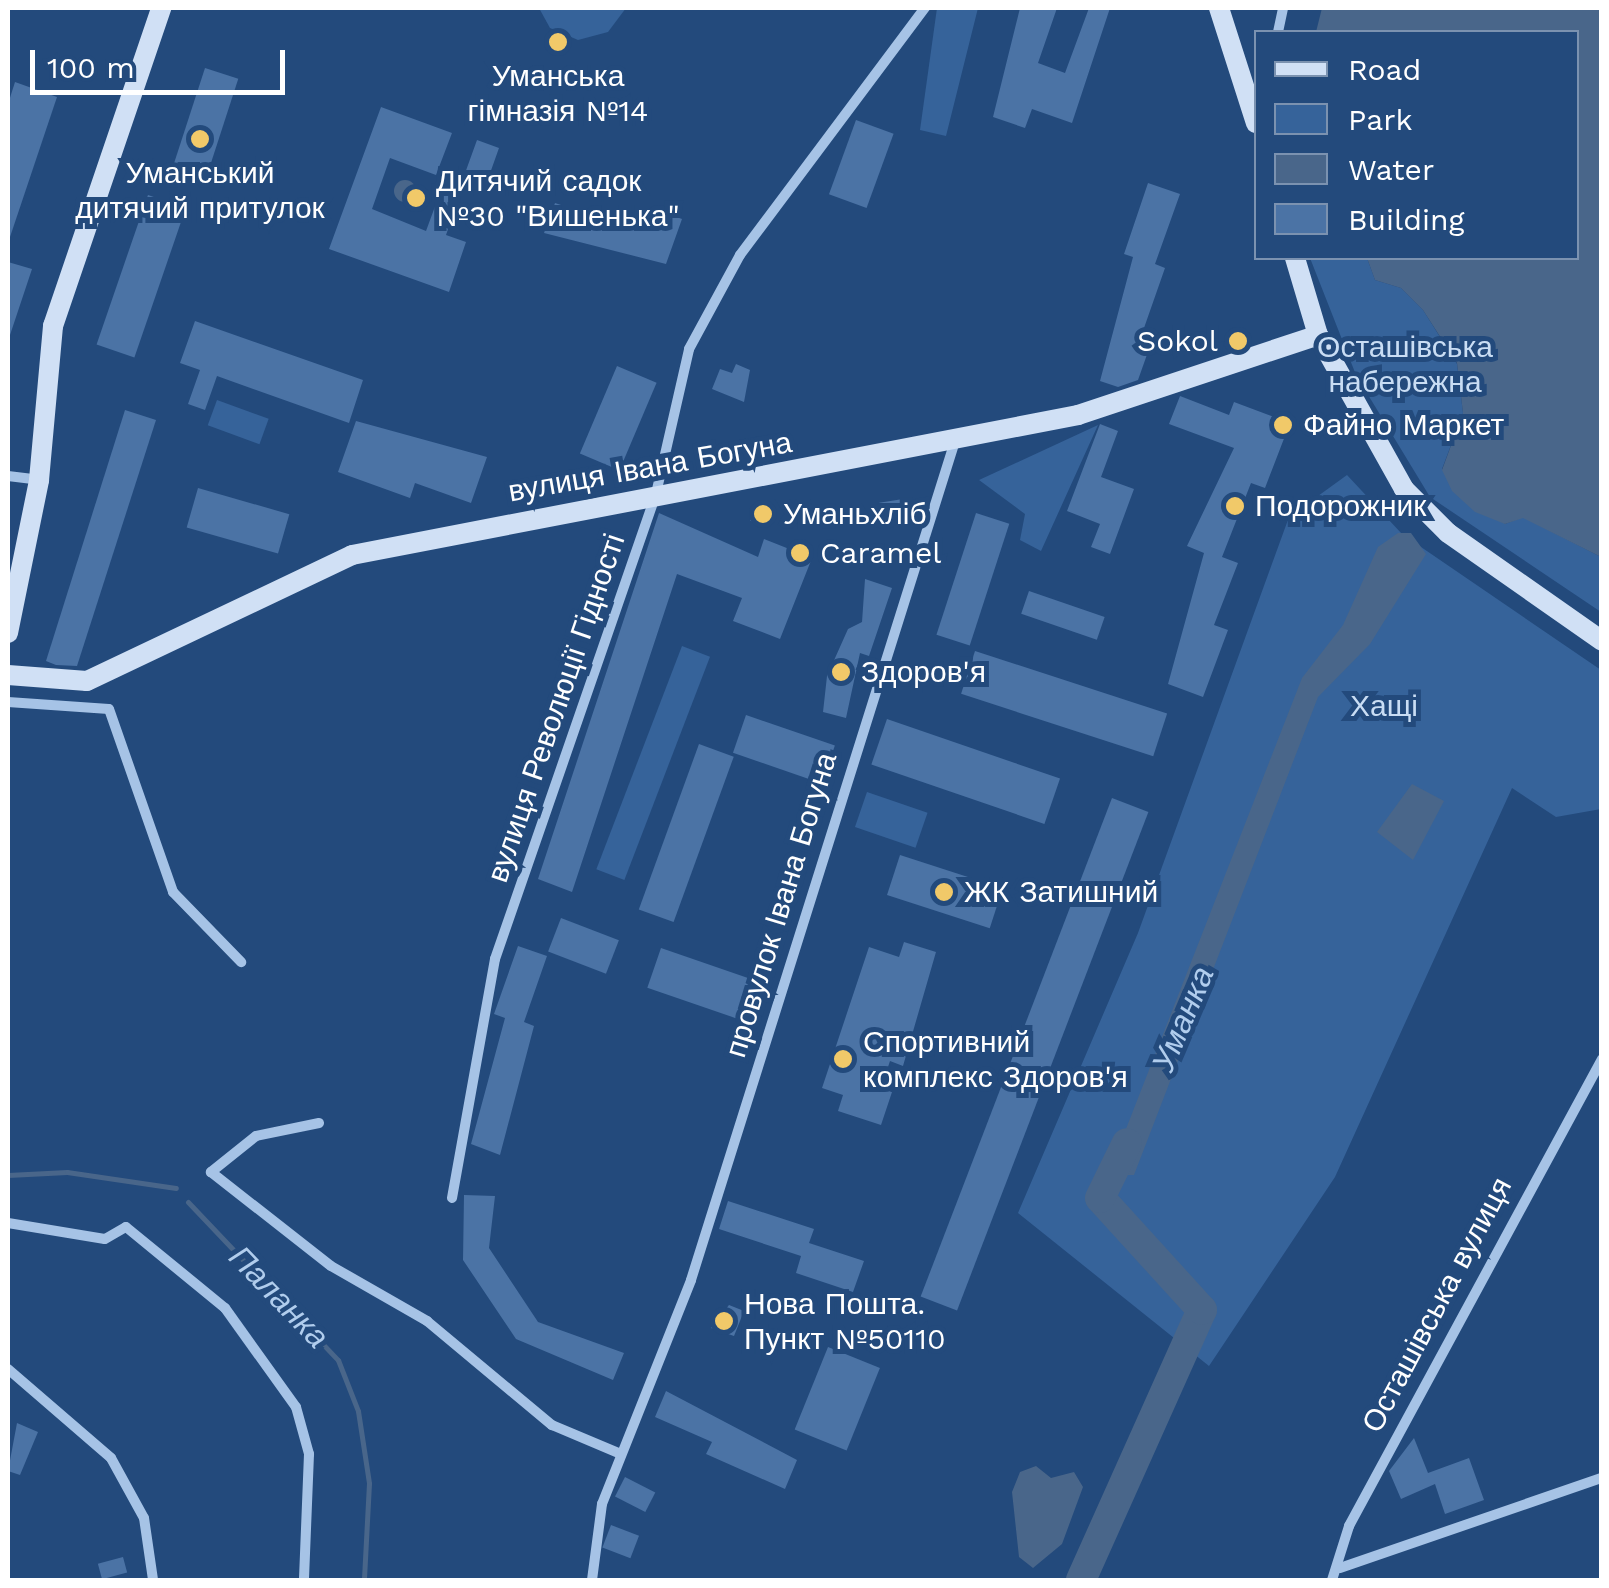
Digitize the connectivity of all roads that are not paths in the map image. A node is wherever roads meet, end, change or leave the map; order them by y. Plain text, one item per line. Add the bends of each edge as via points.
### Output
1 (162, 8) edge
2 (925, 8) edge
3 (1219, 8) edge
4 (1254, 117) edge
5 (1296, 260) edge
6 (1318, 335) junction
7 (956, 440) junction
8 (8, 476) edge
9 (39, 480) junction
10 (655, 498) junction
11 (8, 633) edge
12 (1602, 641) edge
13 (8, 675) edge
14 (8, 702) edge
15 (242, 962) dead end
16 (1602, 1059) edge
17 (319, 1124) dead end
18 (452, 1198) dead end
19 (8, 1222) edge
20 (8, 1369) edge
21 (621, 1454) junction
22 (1602, 1478) edge
23 (1340, 1568) junction
24 (154, 1580) edge
25 (304, 1580) edge
26 (592, 1580) edge
27 (1332, 1580) edge

1 - 9 main road via 62,290
2 - 10 street, вулиця Революції Гідності via 710,306 677,379
3 - 4 main road
5 - 6 main road
6 - 7 main road, вулиця Івана Богуна via 1078,415
6 - 12 main road via 1404,489 1448,533
7 - 10 main road, вулиця Івана Богуна
7 - 21 street, провулок Івана Богуна via 656,1384
8 - 9 street
9 - 11 main road
10 - 13 main road, вулиця Івана Богуна via 352,555 76,684
10 - 18 street, вулиця Революції Гідності via 495,959
14 - 15 street via 79,700 109,709 173,892
16 - 23 street, Осташівська вулиця via 1349,1526
17 - 21 street via 256,1136 211,1172 331,1266 427,1321 552,1426
19 - 25 street via 105,1239 126,1227 225,1308 296,1408 309,1454
20 - 24 street via 111,1458 144,1518
21 - 26 street, провулок Івана Богуна via 602,1504
22 - 23 street
23 - 27 street, Осташівська вулиця

